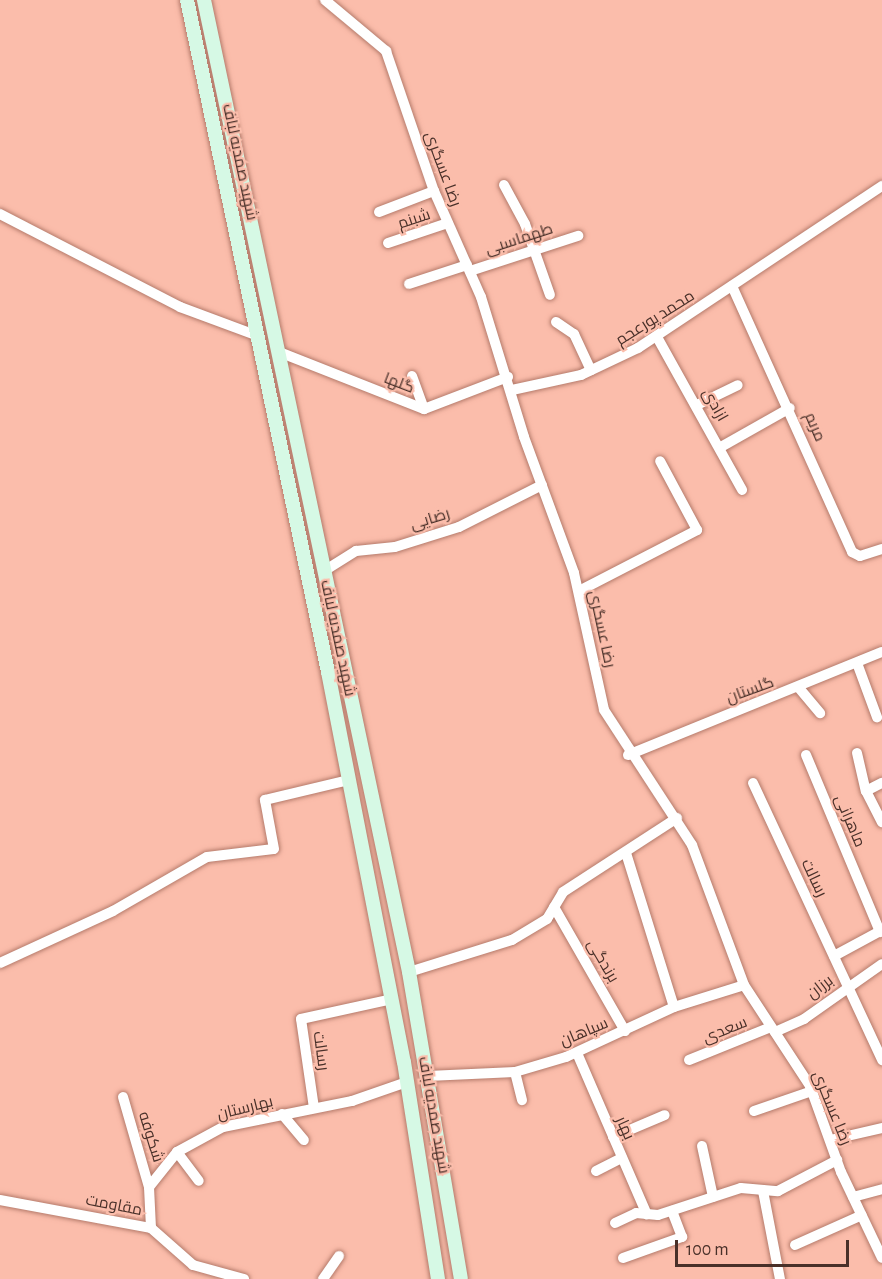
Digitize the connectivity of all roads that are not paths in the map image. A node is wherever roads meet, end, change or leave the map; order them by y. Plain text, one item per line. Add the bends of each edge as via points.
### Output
1 (187, 0) edge
2 (204, 0) edge
3 (325, 0) edge
4 (504, 185) dead end
5 (882, 186) edge
6 (434, 191) junction
7 (379, 212) dead end
8 (0, 214) edge
9 (448, 223) junction
10 (578, 236) dead end
11 (388, 243) dead end
12 (535, 250) junction
13 (468, 268) junction
14 (409, 284) dead end
15 (732, 286) junction
16 (550, 295) dead end
17 (556, 322) dead end
18 (258, 336) junction
19 (657, 337) junction
20 (279, 352) junction
21 (591, 370) junction
22 (412, 376) dead end
23 (508, 377) junction
24 (738, 385) dead end
25 (512, 390) junction
26 (699, 405) junction
27 (790, 408) junction
28 (424, 409) junction
29 (721, 447) junction
30 (660, 461) dead end
31 (542, 485) junction
32 (742, 490) dead end
33 (882, 549) edge
34 (324, 571) junction
35 (579, 591) junction
36 (337, 633) junction
37 (321, 638) junction
38 (882, 652) edge
39 (857, 663) junction
40 (799, 688) junction
41 (820, 714) dead end
42 (877, 717) dead end
43 (857, 753) dead end
44 (628, 755) junction
45 (806, 755) dead end
46 (349, 780) junction
47 (753, 783) dead end
48 (882, 783) edge
49 (866, 791) junction
50 (677, 818) junction
51 (882, 822) edge
52 (626, 853) junction
53 (554, 907) junction
54 (881, 931) edge
55 (834, 956) junction
56 (0, 963) edge
57 (882, 964) edge
58 (409, 972) junction
59 (744, 985) junction
60 (847, 986) junction
61 (392, 999) junction
62 (674, 1007) junction
63 (773, 1029) junction
64 (625, 1031) junction
65 (576, 1053) junction
66 (689, 1060) dead end
67 (882, 1060) edge
68 (515, 1072) junction
69 (428, 1076) junction
70 (407, 1082) junction
71 (812, 1091) junction
72 (123, 1097) dead end
73 (522, 1100) dead end
74 (314, 1108) junction
75 (754, 1111) dead end
76 (282, 1114) junction
77 (665, 1115) dead end
78 (882, 1128) edge
79 (613, 1137) junction
80 (304, 1140) dead end
81 (830, 1140) junction
82 (702, 1146) dead end
83 (177, 1152) junction
84 (622, 1158) junction
85 (837, 1160) junction
86 (596, 1171) dead end
87 (200, 1181) dead end
88 (149, 1187) junction
89 (882, 1189) edge
90 (764, 1191) junction
91 (713, 1197) junction
92 (853, 1197) junction
93 (0, 1200) edge
94 (672, 1211) junction
95 (647, 1215) junction
96 (862, 1215) junction
97 (615, 1223) dead end
98 (150, 1228) junction
99 (795, 1245) dead end
100 (881, 1255) edge
101 (339, 1256) dead end
102 (623, 1258) dead end
103 (244, 1279) edge
104 (323, 1279) edge
105 (438, 1279) edge
106 (461, 1279) edge
107 (780, 1279) edge

1 - 18 main road, شهید صمدیه لباف
2 - 20 main road, شهید صمدیه لباف
3 - 6 street, رضا عسگری via 386,51
4 - 12 street
5 - 15 street, محمد پورعجم
6 - 7 street
6 - 9 street, رضا عسگری
8 - 18 street via 180,307
9 - 11 street, شبنم
9 - 13 street, رضا عسگری
10 - 12 street, طهماسبی
12 - 13 street, طهماسبی
12 - 16 street
13 - 14 street
13 - 23 street, رضا عسگری
15 - 19 street, محمد پورعجم
15 - 27 street, مریم
17 - 21 street via 574,334
18 - 37 main road, شهید صمدیه لباف
19 - 21 street, محمد پورعجم
19 - 26 street, ازادی
20 - 28 street, گلها
20 - 34 main road, شهید صمدیه لباف
21 - 25 street, محمد پورعجم
22 - 28 street
23 - 25 street, رضا عسگری
23 - 28 street, گلها
24 - 26 street
25 - 31 street, رضا عسگری
26 - 29 street, ازادی
27 - 29 street
27 - 33 street, مریم via 852,552 860,556
29 - 32 street, ازادی via 722,460
30 - 35 street via 697,530
31 - 34 street, رضایی via 459,527 395,547 356,551
31 - 35 street, رضا عسگری
34 - 36 main road, شهید صمدیه لباف
35 - 44 street, رضا عسگری via 604,710
36 - 37 main road
36 - 58 main road, شهید صمدیه لباف
37 - 46 main road, شهید صمدیه لباف
38 - 39 street, گلستان
39 - 40 street, گلستان
39 - 42 street
40 - 41 street
40 - 44 street, گلستان
43 - 49 street
44 - 50 street, رضا عسگری
45 - 54 street, ماهرانی
46 - 56 street via 266,800 274,849 207,857 113,911
46 - 61 main road, شهید صمدیه لباف
47 - 55 street, رسالت
48 - 49 street
49 - 51 street
50 - 52 street
50 - 59 street, رضا عسگری
52 - 53 street via 563,892
52 - 62 street
53 - 58 street via 547,919 512,940
53 - 64 street, برندگی
54 - 55 street
55 - 60 street, رسالت
57 - 60 street, برزان
58 - 69 main road, شهید صمدیه لباف
59 - 62 street, سپاهان
59 - 63 street, رضا عسگری
60 - 63 street, برزان via 804,1019
60 - 67 street, رسالت
61 - 70 main road, شهید صمدیه لباف
61 - 74 street, رسالت via 301,1019
62 - 64 street, سپاهان
63 - 66 street, سعدی
63 - 71 street, رضا عسگری
64 - 65 street, سپاهان
65 - 68 street, سپاهان
65 - 79 street, بهار
68 - 69 street, سپاهان
68 - 73 street
69 - 106 main road, شهید صمدیه لباف
70 - 74 street, بهارستان
70 - 105 main road, شهید صمدیه لباف
71 - 75 street
71 - 81 street, رضا عسگری
72 - 88 street, شکوفه
74 - 76 street, بهارستان
76 - 80 street
76 - 83 street, بهارستان via 223,1127
77 - 79 street
78 - 81 street
79 - 84 street, بهار
81 - 85 street, رضا عسگری
82 - 91 street
83 - 87 street
83 - 88 street, بهارستان
84 - 86 street
84 - 95 street, بهار
85 - 90 street via 793,1186
85 - 92 street, رضا عسگری
88 - 98 street
89 - 92 street
90 - 91 street via 741,1188
90 - 107 street
91 - 94 street
92 - 96 street, رضا عسگری
93 - 98 street, مقاومت
94 - 95 street
94 - 102 street via 682,1237
95 - 97 street via 636,1213
96 - 99 street
96 - 100 street, رضا عسگری
98 - 103 street, مقاومت via 193,1266
101 - 104 street

